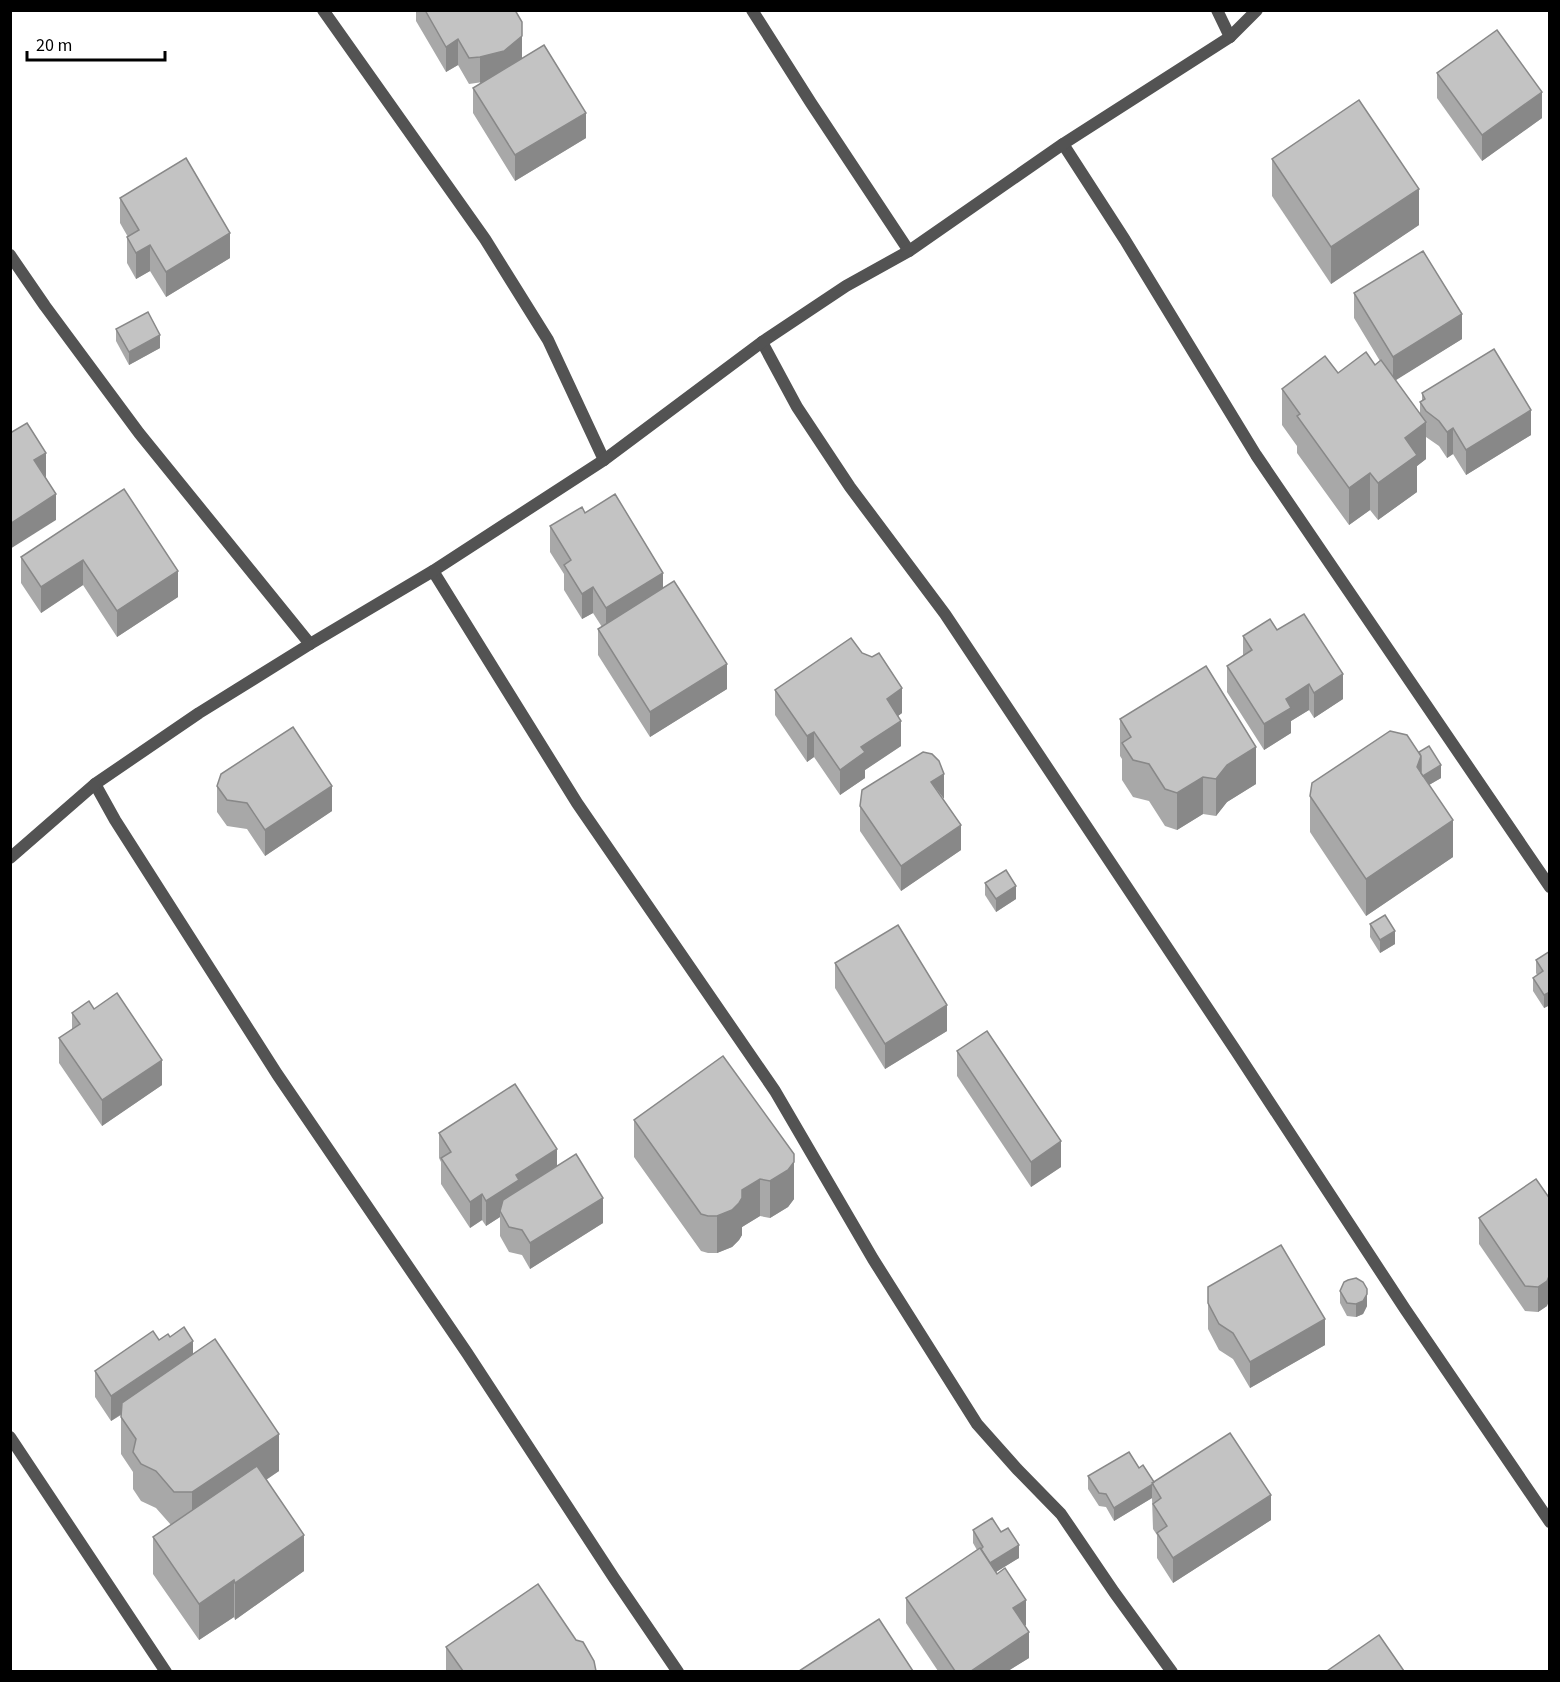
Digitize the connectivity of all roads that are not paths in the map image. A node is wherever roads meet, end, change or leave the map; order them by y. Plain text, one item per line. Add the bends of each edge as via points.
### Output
1 (323, 10) edge
2 (752, 10) edge
3 (1217, 10) edge
4 (1257, 10) edge
5 (1230, 37) junction
6 (1063, 144) junction
7 (909, 250) junction
8 (10, 255) edge
9 (762, 342) junction
10 (604, 460) junction
11 (433, 571) junction
12 (310, 644) junction
13 (95, 784) junction
14 (10, 858) edge
15 (1550, 887) edge
16 (10, 1437) edge
17 (1550, 1522) edge
18 (166, 1671) edge
19 (678, 1671) edge
20 (1172, 1671) edge

1 - 10 street via 485,239 548,340
2 - 7 street
3 - 5 street
4 - 5 street
5 - 6 street
6 - 7 street
6 - 15 street via 1256,455
7 - 9 street
8 - 12 street via 139,433
9 - 10 street
9 - 17 street via 797,407 850,487 945,614
10 - 11 street
11 - 12 street
11 - 20 street via 577,803 775,1091 873,1259 977,1424 1061,1514
12 - 13 street
13 - 14 street
13 - 19 street via 277,1074
16 - 18 street

